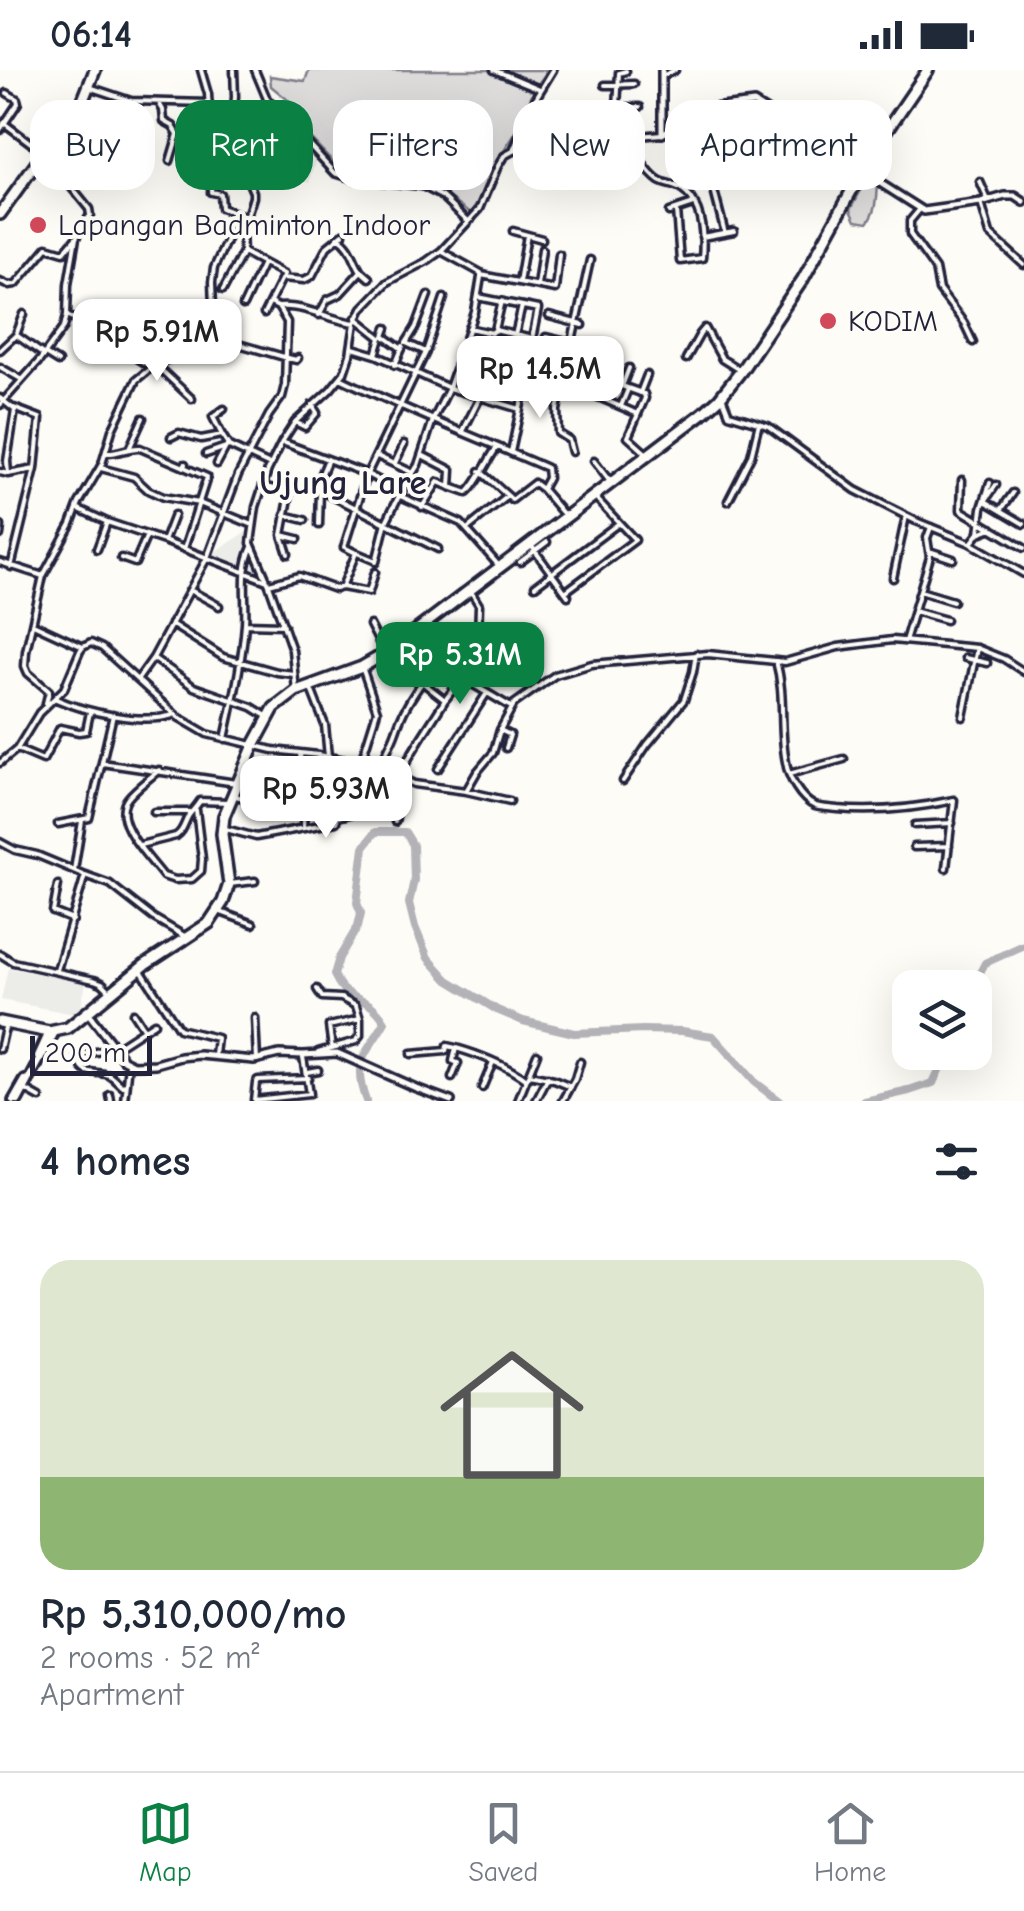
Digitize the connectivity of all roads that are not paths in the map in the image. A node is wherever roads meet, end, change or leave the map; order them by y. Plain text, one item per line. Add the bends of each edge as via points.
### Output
1 (95, 70) edge
2 (201, 70) edge
3 (234, 70) edge
4 (255, 70) edge
5 (494, 70) edge
6 (554, 70) edge
7 (675, 70) edge
8 (928, 70) edge
9 (626, 71) edge
10 (662, 73) edge
11 (634, 84) dead end
12 (605, 85) dead end
13 (618, 85) junction
14 (89, 87) junction
15 (540, 89) junction
16 (6, 93) dead end
17 (82, 100) edge
18 (209, 100) edge
19 (233, 100) edge
20 (619, 100) edge
21 (159, 104) junction
22 (175, 104) edge
23 (892, 122) edge
24 (4, 123) junction
25 (0, 130) edge
26 (665, 133) edge
27 (662, 134) junction
28 (645, 136) edge
29 (30, 143) edge
30 (512, 152) joint
31 (170, 161) dead end
32 (645, 166) edge
33 (30, 172) edge
34 (980, 182) dead end
35 (892, 189) edge
36 (74, 190) edge
37 (211, 190) edge
38 (252, 190) edge
39 (853, 190) edge
40 (686, 193) junction
41 (984, 202) junction
42 (1024, 202) edge
43 (695, 203) junction
44 (920, 209) junction
45 (676, 210) junction
46 (669, 212) dead end
47 (0, 214) edge
48 (246, 218) junction
49 (468, 221) junction
50 (242, 230) junction
51 (512, 231) dead end
52 (725, 232) junction
53 (734, 232) dead end
54 (527, 235) junction
55 (702, 237) junction
56 (76, 238) junction
57 (542, 240) dead end
58 (542, 249) dead end
59 (440, 251) junction
60 (242, 252) junction
61 (559, 254) dead end
62 (590, 260) dead end
63 (263, 263) junction
64 (1024, 264) edge
65 (362, 271) junction
66 (481, 274) junction
67 (282, 278) junction
68 (369, 278) dead end
69 (0, 281) edge
70 (519, 282) junction
71 (537, 286) junction
72 (222, 290) dead end
73 (428, 294) dead end
74 (478, 297) junction
75 (444, 298) dead end
76 (540, 300) dead end
77 (502, 301) junction
78 (270, 302) junction
79 (243, 306) dead end
80 (278, 306) junction
81 (522, 306) junction
82 (538, 309) junction
83 (24, 314) dead end
84 (264, 314) dead end
85 (319, 315) junction
86 (67, 316) junction
87 (549, 316) dead end
88 (356, 320) junction
89 (576, 323) junction
90 (583, 326) dead end
91 (387, 328) dead end
92 (469, 328) junction
93 (496, 330) junction
94 (200, 333) junction
95 (16, 335) junction
96 (515, 335) junction
97 (546, 337) dead end
98 (406, 342) junction
99 (973, 342) dead end
100 (571, 343) junction
101 (588, 347) dead end
102 (352, 348) junction
103 (402, 348) junction
104 (0, 350) edge
105 (426, 352) junction
106 (45, 354) junction
107 (376, 355) junction
108 (459, 356) junction
109 (284, 357) junction
110 (298, 358) dead end
111 (544, 359) dead end
112 (686, 360) dead end
113 (58, 362) dead end
114 (567, 363) junction
115 (610, 364) dead end
116 (395, 365) junction
117 (154, 366) junction
118 (0, 367) edge
119 (494, 368) junction
120 (629, 368) dead end
121 (741, 371) junction
122 (416, 374) junction
123 (646, 375) dead end
124 (340, 378) junction
125 (526, 378) junction
126 (21, 379) junction
127 (603, 380) junction
128 (562, 386) junction
129 (625, 387) junction
130 (449, 388) junction
131 (640, 393) junction
132 (722, 395) junction
133 (479, 398) junction
134 (192, 399) dead end
135 (1, 401) edge
136 (312, 406) junction
137 (399, 406) junction
138 (621, 406) junction
139 (14, 408) junction
140 (224, 409) dead end
141 (520, 409) junction
142 (638, 414) junction
143 (143, 418) dead end
144 (434, 420) junction
145 (295, 422) junction
146 (759, 423) junction
147 (463, 431) junction
148 (222, 435) junction
149 (171, 436) dead end
150 (282, 442) junction
151 (404, 444) dead end
152 (496, 447) junction
153 (227, 448) junction
154 (129, 449) junction
155 (511, 452) junction
156 (572, 452) dead end
157 (107, 453) junction
158 (206, 454) dead end
159 (248, 455) junction
160 (422, 455) junction
161 (648, 455) junction
162 (377, 456) junction
163 (328, 459) junction
164 (594, 461) dead end
165 (217, 464) dead end
166 (396, 464) junction
167 (270, 465) junction
168 (100, 468) junction
169 (34, 469) junction
170 (480, 471) junction
171 (0, 472) edge
172 (413, 473) junction
173 (8, 474) junction
174 (367, 474) junction
175 (962, 480) dead end
176 (611, 483) junction
177 (993, 484) dead end
178 (262, 486) junction
179 (450, 487) junction
180 (542, 489) junction
181 (320, 490) junction
182 (290, 493) junction
183 (1013, 493) dead end
184 (400, 494) junction
185 (298, 495) dead end
186 (508, 496) junction
187 (594, 496) junction
188 (728, 500) dead end
189 (985, 501) junction
190 (199, 504) junction
191 (356, 507) junction
192 (422, 507) junction
193 (77, 508) junction
194 (1001, 510) junction
195 (226, 512) junction
196 (174, 514) dead end
197 (285, 515) junction
198 (566, 516) junction
199 (906, 516) junction
200 (1024, 516) edge
201 (305, 520) dead end
202 (107, 522) junction
203 (386, 522) junction
204 (620, 522) junction
205 (979, 522) junction
206 (1022, 523) edge
207 (320, 524) dead end
208 (252, 525) junction
209 (1, 526) edge
210 (931, 527) junction
211 (992, 528) junction
212 (467, 529) junction
213 (979, 533) junction
214 (0, 535) edge
215 (148, 535) junction
216 (282, 535) junction
217 (298, 538) dead end
218 (164, 541) junction
219 (547, 542) dead end
220 (970, 543) junction
221 (252, 547) junction
222 (97, 548) dead end
223 (438, 548) dead end
224 (532, 548) junction
225 (1024, 548) edge
226 (184, 549) junction
227 (929, 551) junction
228 (356, 553) junction
229 (288, 554) dead end
230 (121, 558) dead end
231 (208, 558) junction
232 (953, 559) dead end
233 (520, 562) dead end
234 (1, 565) edge
235 (10, 567) junction
236 (500, 567) junction
237 (375, 572) dead end
238 (244, 573) junction
239 (552, 574) junction
240 (1024, 574) edge
241 (43, 576) junction
242 (893, 578) dead end
243 (268, 583) junction
244 (535, 586) dead end
245 (342, 587) junction
246 (190, 590) junction
247 (470, 590) junction
248 (920, 591) junction
249 (952, 601) dead end
250 (219, 606) dead end
251 (914, 611) junction
252 (946, 620) dead end
253 (32, 624) junction
254 (171, 624) junction
255 (245, 624) junction
256 (284, 625) junction
257 (370, 625) dead end
258 (422, 627) junction
259 (478, 637) dead end
260 (904, 641) junction
261 (83, 646) junction
262 (395, 648) junction
263 (978, 648) junction
264 (385, 654) junction
265 (492, 654) dead end
266 (696, 654) junction
267 (444, 655) junction
268 (153, 658) junction
269 (965, 658) dead end
270 (975, 660) junction
271 (240, 662) junction
272 (776, 662) junction
273 (987, 662) dead end
274 (362, 666) junction
275 (1024, 672) edge
276 (294, 674) junction
277 (462, 678) junction
278 (137, 680) junction
279 (422, 682) junction
280 (310, 685) junction
281 (296, 691) junction
282 (487, 692) junction
283 (56, 699) junction
284 (234, 700) junction
285 (445, 700) junction
286 (512, 707) junction
287 (44, 708) junction
288 (90, 711) junction
289 (174, 714) junction
290 (113, 715) junction
291 (268, 717) junction
292 (963, 717) dead end
293 (500, 730) junction
294 (224, 740) junction
295 (254, 745) junction
296 (506, 748) dead end
297 (17, 749) junction
298 (300, 753) junction
299 (318, 755) junction
300 (329, 757) junction
301 (844, 759) dead end
302 (0, 763) edge
303 (102, 763) junction
304 (360, 763) junction
305 (379, 767) junction
306 (438, 769) dead end
307 (159, 770) junction
308 (789, 774) junction
309 (399, 777) junction
310 (624, 781) dead end
311 (238, 783) junction
312 (378, 785) dead end
313 (466, 790) junction
314 (334, 796) junction
315 (230, 798) junction
316 (510, 801) dead end
317 (193, 811) junction
318 (154, 812) dead end
319 (398, 812) junction
320 (304, 816) junction
321 (338, 817) junction
322 (82, 819) junction
323 (395, 822) dead end
324 (952, 823) junction
325 (58, 824) dead end
326 (915, 826) dead end
327 (303, 827) junction
328 (222, 828) junction
329 (0, 842) edge
330 (140, 846) junction
331 (949, 846) junction
332 (914, 847) dead end
333 (946, 868) dead end
334 (74, 870) junction
335 (84, 875) junction
336 (255, 881) dead end
337 (229, 884) junction
338 (58, 885) dead end
339 (218, 911) junction
340 (73, 920) junction
341 (253, 924) dead end
342 (188, 938) junction
343 (0, 954) edge
344 (140, 969) junction
345 (57, 970) junction
346 (316, 989) dead end
347 (111, 992) junction
348 (88, 1013) junction
349 (133, 1013) dead end
350 (255, 1018) dead end
351 (360, 1019) junction
352 (3, 1022) edge
353 (154, 1023) dead end
354 (144, 1030) junction
355 (52, 1032) junction
356 (332, 1048) junction
357 (456, 1048) junction
358 (0, 1049) edge
359 (114, 1049) junction
360 (314, 1053) junction
361 (411, 1054) dead end
362 (537, 1054) dead end
363 (215, 1055) junction
364 (303, 1055) junction
365 (257, 1060) junction
366 (493, 1062) junction
367 (580, 1062) dead end
368 (129, 1064) junction
369 (318, 1070) dead end
370 (307, 1075) junction
371 (452, 1078) dead end
372 (528, 1078) junction
373 (548, 1078) junction
374 (126, 1085) junction
375 (571, 1087) junction
376 (482, 1088) dead end
377 (24, 1090) junction
378 (40, 1098) dead end
379 (15, 1101) edge
380 (125, 1101) edge
381 (452, 1101) edge
382 (518, 1101) edge
383 (536, 1101) edge
384 (563, 1101) edge

1 - 14 highway
2 - 18 street
3 - 19 street
4 - 49 street via 266,99 335,173 425,187
5 - 15 street
6 - 15 street
7 - 10 street
8 - 23 highway
9 - 13 street via 618,73
10 - 27 street
11 - 13 street
12 - 13 street
13 - 20 street
14 - 17 highway
14 - 21 street
15 - 30 street
16 - 24 street via 18,103
21 - 22 street
21 - 31 street via 178,134
24 - 25 street
24 - 29 street
26 - 27 street
27 - 28 street
30 - 49 street via 502,158
32 - 40 street
33 - 47 highway
34 - 41 street
35 - 44 street
36 - 56 street via 90,215
37 - 48 street via 220,194 221,208
38 - 48 street
39 - 121 highway
40 - 43 street
40 - 52 street via 703,180 712,183
41 - 42 street via 1013,196
41 - 44 street
41 - 64 street via 990,234
43 - 45 street
43 - 55 street
44 - 99 street via 910,234
45 - 46 street
45 - 55 street via 680,262 702,257
48 - 50 street
49 - 59 street
50 - 60 street
50 - 94 street via 229,235 214,268 213,307
51 - 54 street
52 - 53 street
52 - 55 street
54 - 57 street
54 - 70 street
56 - 69 street via 64,252 47,247 15,284
56 - 86 street
58 - 71 street
59 - 66 street
59 - 88 street via 386,282
60 - 63 street
60 - 72 street
61 - 71 street via 555,289
62 - 89 street
63 - 67 street
63 - 79 street
65 - 67 street via 340,235 312,276
65 - 68 street
65 - 85 street
66 - 70 street
66 - 74 street
67 - 78 street
70 - 71 street
73 - 98 street
74 - 77 street
74 - 92 street
75 - 105 street
76 - 82 street
77 - 81 street
77 - 93 street
78 - 80 street
78 - 84 street
80 - 85 street
80 - 109 street via 286,322
81 - 82 street
81 - 96 street
82 - 96 street via 531,342
83 - 95 street
85 - 88 street
86 - 106 street
86 - 117 street via 125,343
87 - 89 street
88 - 102 street
88 - 107 street via 381,338
89 - 90 street
89 - 100 street
91 - 103 street via 384,336
92 - 93 street
92 - 108 street
93 - 96 street
94 - 109 street
94 - 117 street
95 - 104 street
95 - 106 street
97 - 100 street
98 - 103 street
98 - 105 street
100 - 101 street
100 - 114 street
102 - 107 street
102 - 124 street
103 - 116 street
105 - 122 street
106 - 113 street
106 - 126 street
107 - 116 street
108 - 119 street
108 - 130 street
109 - 110 street
109 - 159 street via 282,397
111 - 114 street
112 - 121 street via 706,328 722,359
114 - 127 street
114 - 128 street
115 - 127 street
116 - 122 street
117 - 134 street
117 - 157 street via 136,380
118 - 126 street
119 - 125 street
119 - 133 street
120 - 129 street
121 - 132 highway
122 - 130 street
122 - 137 street
123 - 131 street
124 - 136 street
124 - 137 street
125 - 128 street
125 - 141 street
126 - 135 street
127 - 129 street
128 - 138 street
128 - 156 street via 558,432
129 - 131 street
129 - 138 street
130 - 133 street
130 - 144 street
131 - 142 street via 646,398
132 - 146 street via 729,414
132 - 161 highway
133 - 141 street
133 - 147 street
135 - 139 street
136 - 145 street
136 - 145 street via 318,413 305,427
137 - 144 street
137 - 162 street
138 - 142 street
139 - 169 street via 40,418
139 - 173 street
140 - 148 street via 213,417
141 - 155 street
142 - 161 street via 628,436
143 - 154 street
144 - 147 street
144 - 160 street
145 - 150 street
146 - 188 street
146 - 199 street via 855,490
147 - 152 street
148 - 149 street
148 - 153 street
150 - 163 street
150 - 167 street
151 - 166 street
152 - 155 street
152 - 170 street
153 - 158 street
153 - 159 street
153 - 165 street
154 - 157 street
154 - 190 street via 207,477
155 - 180 street via 547,468
157 - 168 street
159 - 167 street
159 - 195 street
160 - 172 street
160 - 179 street via 451,470
161 - 176 highway
162 - 166 street
162 - 174 street
163 - 174 street
163 - 181 street via 316,485
164 - 176 street
166 - 172 street
167 - 178 street
168 - 190 street via 134,477 163,497
168 - 193 street
169 - 173 street
169 - 235 street
170 - 179 street via 470,492
170 - 186 street
171 - 173 street
172 - 184 street
174 - 184 street
174 - 191 street
175 - 205 street via 960,507
176 - 187 highway
177 - 189 street
178 - 182 street
178 - 208 street
179 - 192 street via 438,482
180 - 186 street via 534,483 512,500
180 - 198 street
181 - 191 street
181 - 207 street
182 - 185 street
182 - 197 street
183 - 194 street
184 - 192 street
184 - 203 street
186 - 212 street
187 - 198 highway
187 - 204 street
189 - 194 street
189 - 205 street
190 - 195 street
190 - 226 street
191 - 203 street
191 - 228 street via 344,547
192 - 212 street
193 - 202 street
193 - 241 street
194 - 206 street
195 - 208 street
195 - 231 street
196 - 218 street
197 - 201 street
197 - 216 street
198 - 224 highway
199 - 210 street
199 - 242 street
200 - 206 street
202 - 215 street
202 - 222 street
203 - 223 street
203 - 228 street via 376,561
204 - 239 street
204 - 239 street via 635,540 566,594
205 - 211 street
205 - 213 street
208 - 221 street
209 - 214 street
210 - 220 street
210 - 227 street
211 - 213 street
211 - 225 street
212 - 236 street
213 - 220 street
215 - 218 street
215 - 230 street via 136,562
216 - 217 street
216 - 229 street
218 - 226 street
219 - 224 street
220 - 240 street
221 - 238 street
221 - 243 street
224 - 233 street
224 - 236 highway
224 - 239 street
226 - 231 street
227 - 232 street
227 - 248 street
228 - 245 street
231 - 238 street
231 - 246 street
234 - 235 street
235 - 241 street
236 - 247 highway
237 - 245 street via 369,592
238 - 243 street
238 - 255 street
239 - 244 street
241 - 253 street
243 - 245 street via 299,576
243 - 256 street
246 - 250 street
246 - 254 street
247 - 258 highway
247 - 259 street via 479,605
248 - 249 street
248 - 251 street
251 - 252 street
251 - 260 street
253 - 261 street
253 - 287 street via 25,666 50,691
254 - 268 street
254 - 271 street
255 - 256 street
255 - 271 street
256 - 276 street
257 - 264 street
258 - 262 highway
258 - 267 street
260 - 263 street
260 - 272 street
261 - 278 street via 96,644
261 - 283 street
262 - 264 highway
262 - 279 street
263 - 270 street
263 - 275 street
264 - 274 highway
265 - 277 street
266 - 272 street
266 - 286 street via 574,668
266 - 310 street via 684,700
267 - 277 street
267 - 279 street
268 - 278 street
268 - 284 street via 191,686
269 - 270 street
270 - 273 street
270 - 292 street
271 - 276 street
271 - 284 street
272 - 308 street
274 - 280 highway
274 - 304 street via 377,714
276 - 281 street
277 - 282 street
277 - 285 street
278 - 289 street
279 - 285 street
279 - 305 street
280 - 281 highway
280 - 300 street
281 - 291 highway
282 - 286 street
282 - 306 street
283 - 287 street
283 - 288 street
284 - 291 street
284 - 294 street
285 - 309 street
286 - 293 street
287 - 297 street
288 - 290 street
288 - 297 street via 86,731 60,728 43,760
289 - 290 street
289 - 294 street
290 - 303 street
291 - 295 highway
293 - 296 street via 510,735
293 - 313 street
294 - 295 street
295 - 298 street
295 - 311 highway
297 - 302 street
298 - 299 street
298 - 320 street
299 - 300 street
299 - 314 street via 320,775
300 - 304 street
300 - 314 street
301 - 308 street
303 - 307 street
303 - 322 street via 88,818
304 - 305 street
305 - 309 street
305 - 312 street
307 - 311 street
307 - 330 street via 124,806 124,822
308 - 324 street via 819,807 879,810 954,800
309 - 313 street
309 - 319 street
311 - 315 highway
313 - 316 street
314 - 321 street
315 - 317 street via 200,801
315 - 320 street
315 - 328 highway
317 - 318 street
317 - 330 street via 181,833
317 - 330 street via 202,859 192,880 164,876
319 - 321 street via 379,807
319 - 323 street
320 - 327 street
321 - 327 street
322 - 325 street
322 - 334 street
324 - 326 street
324 - 331 street
327 - 328 street via 256,837
328 - 337 highway
329 - 334 street
331 - 332 street
331 - 333 street
334 - 335 street
335 - 340 street
335 - 342 street via 110,884
336 - 337 street
337 - 339 highway
338 - 340 street via 53,912
339 - 341 street
339 - 342 highway
340 - 345 street
342 - 344 highway
343 - 345 street
344 - 347 highway
344 - 363 street via 179,1029 217,1038
345 - 347 street
346 - 351 street via 322,997 356,1006
347 - 348 highway
348 - 355 highway
348 - 359 street
349 - 354 street
350 - 365 street
351 - 356 street via 356,1041
351 - 356 street via 328,1027
352 - 355 highway
352 - 358 street
353 - 354 street
354 - 359 street
355 - 377 main road
355 - 379 main road
356 - 360 street
357 - 361 street
357 - 366 street
357 - 371 street
359 - 368 street
359 - 374 street via 79,1054 79,1063
360 - 364 street
360 - 381 street via 337,1052
362 - 372 street
363 - 365 street
363 - 368 street
364 - 365 street
364 - 370 street
366 - 372 street
366 - 376 street
367 - 375 street
368 - 374 street
369 - 370 street
370 - 370 street via 308,1095 254,1100 258,1080
372 - 373 street
372 - 382 street
373 - 375 street
373 - 383 street
374 - 380 street
375 - 384 street
377 - 378 street
377 - 379 main road

